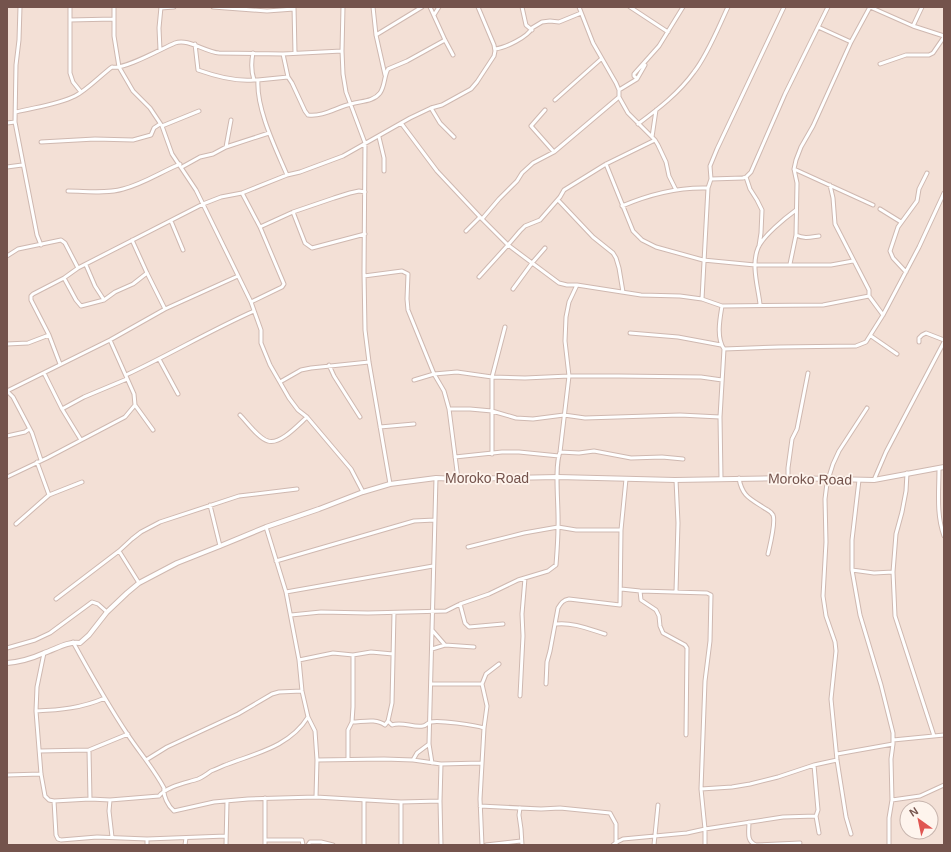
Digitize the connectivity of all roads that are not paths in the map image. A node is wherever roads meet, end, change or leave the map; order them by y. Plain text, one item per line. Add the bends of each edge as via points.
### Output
1 (20, 7) edge
2 (70, 7) edge
3 (114, 7) edge
4 (174, 7) edge
5 (213, 7) edge
6 (343, 7) edge
7 (374, 7) edge
8 (422, 7) edge
9 (430, 7) edge
10 (439, 7) edge
11 (478, 7) edge
12 (522, 7) edge
13 (579, 7) edge
14 (630, 7) edge
15 (684, 7) edge
16 (728, 7) edge
17 (784, 7) edge
18 (828, 7) edge
19 (922, 7) edge
20 (161, 8) edge
21 (250, 8) edge
22 (294, 8) edge
23 (581, 13) junction
24 (434, 15) junction
25 (114, 19) junction
26 (70, 20) junction
27 (913, 26) junction
28 (818, 27) junction
29 (532, 30) junction
30 (668, 32) junction
31 (376, 35) junction
32 (944, 37) edge
33 (445, 40) junction
34 (851, 42) junction
35 (195, 44) junction
36 (495, 49) junction
37 (160, 50) junction
38 (342, 51) junction
39 (253, 53) junction
40 (295, 53) junction
41 (284, 54) junction
42 (453, 55) dead end
43 (601, 59) junction
44 (880, 64) dead end
45 (119, 67) junction
46 (288, 77) junction
47 (386, 78) junction
48 (256, 80) junction
49 (619, 90) junction
50 (81, 92) junction
51 (619, 98) junction
52 (556, 100) dead end
53 (350, 104) junction
54 (431, 108) junction
55 (545, 110) dead end
56 (656, 110) junction
57 (199, 111) dead end
58 (16, 112) junction
59 (231, 120) dead end
60 (7, 122) edge
61 (15, 122) junction
62 (401, 123) junction
63 (638, 124) junction
64 (161, 125) junction
65 (268, 133) junction
66 (379, 137) junction
67 (454, 137) dead end
68 (652, 137) junction
69 (655, 140) junction
70 (41, 142) dead end
71 (365, 143) junction
72 (226, 147) junction
73 (554, 152) junction
74 (606, 164) junction
75 (22, 165) junction
76 (181, 166) junction
77 (7, 167) edge
78 (794, 169) junction
79 (384, 171) dead end
80 (801, 172) junction
81 (927, 173) dead end
82 (287, 175) junction
83 (796, 176) junction
84 (746, 177) junction
85 (711, 179) junction
86 (830, 185) junction
87 (708, 188) junction
88 (676, 190) junction
89 (68, 191) dead end
90 (366, 192) junction
91 (242, 193) junction
92 (944, 193) edge
93 (558, 200) junction
94 (204, 204) junction
95 (873, 205) dead end
96 (622, 206) junction
97 (880, 209) dead end
98 (796, 210) junction
99 (293, 212) junction
100 (481, 218) junction
101 (171, 221) junction
102 (901, 222) junction
103 (260, 227) junction
104 (466, 231) dead end
105 (365, 234) junction
106 (796, 235) junction
107 (820, 236) dead end
108 (132, 240) junction
109 (41, 245) junction
110 (508, 245) junction
111 (545, 248) dead end
112 (758, 248) junction
113 (182, 250) dead end
114 (7, 256) edge
115 (703, 260) junction
116 (853, 261) junction
117 (532, 263) junction
118 (86, 264) junction
119 (790, 264) junction
120 (755, 265) junction
121 (78, 268) junction
122 (906, 272) junction
123 (147, 273) junction
124 (238, 276) junction
125 (364, 276) junction
126 (479, 277) dead end
127 (64, 278) junction
128 (577, 285) junction
129 (513, 289) dead end
130 (624, 292) junction
131 (869, 296) junction
132 (702, 299) junction
133 (104, 300) junction
134 (251, 302) junction
135 (760, 304) junction
136 (722, 306) junction
137 (165, 309) junction
138 (254, 311) junction
139 (883, 315) junction
140 (505, 327) dead end
141 (630, 333) dead end
142 (49, 335) junction
143 (871, 336) junction
144 (110, 340) junction
145 (944, 341) edge
146 (919, 342) dead end
147 (7, 344) edge
148 (721, 345) junction
149 (724, 349) junction
150 (897, 354) dead end
151 (57, 356) junction
152 (159, 359) junction
153 (65, 362) junction
154 (369, 362) junction
155 (60, 364) junction
156 (329, 365) junction
157 (44, 372) junction
158 (808, 373) dead end
159 (434, 374) junction
160 (126, 375) junction
161 (569, 376) junction
162 (492, 377) junction
163 (127, 379) junction
164 (414, 380) dead end
165 (722, 380) junction
166 (280, 382) junction
167 (7, 391) edge
168 (178, 394) dead end
169 (135, 404) junction
170 (867, 408) dead end
171 (62, 409) junction
172 (449, 409) junction
173 (492, 411) junction
174 (240, 415) dead end
175 (564, 415) junction
176 (307, 417) junction
177 (360, 417) dead end
178 (720, 417) junction
179 (414, 424) dead end
180 (380, 427) junction
181 (29, 429) junction
182 (153, 430) dead end
183 (7, 436) edge
184 (81, 440) junction
185 (492, 454) junction
186 (560, 454) junction
187 (455, 458) junction
188 (683, 459) dead end
189 (41, 460) junction
190 (37, 462) junction
191 (944, 467) edge
192 (939, 468) junction
193 (907, 473) junction
194 (7, 477) edge
195 (558, 477) junction
196 (436, 478) junction
197 (721, 478) junction
198 (739, 478) junction
199 (788, 478) junction
200 (458, 479) junction
201 (626, 479) junction
202 (829, 479) junction
203 (676, 480) junction
204 (859, 480) junction
205 (874, 480) junction
206 (82, 482) dead end
207 (390, 484) junction
208 (297, 489) dead end
209 (363, 492) junction
210 (49, 495) junction
211 (210, 505) junction
212 (435, 520) junction
213 (16, 524) dead end
214 (266, 527) junction
215 (558, 527) junction
216 (622, 530) junction
217 (944, 536) edge
218 (220, 546) junction
219 (468, 547) dead end
220 (119, 551) junction
221 (768, 554) dead end
222 (276, 561) junction
223 (433, 566) junction
224 (852, 570) junction
225 (893, 572) junction
226 (525, 578) junction
227 (139, 583) junction
228 (621, 589) junction
229 (640, 591) junction
230 (676, 591) junction
231 (286, 592) junction
232 (56, 599) dead end
233 (460, 604) junction
234 (107, 612) junction
235 (433, 612) junction
236 (394, 613) junction
237 (291, 615) junction
238 (503, 624) dead end
239 (556, 624) junction
240 (432, 630) junction
241 (605, 634) dead end
242 (73, 642) junction
243 (446, 645) junction
244 (7, 648) edge
245 (474, 648) dead end
246 (432, 649) junction
247 (44, 653) junction
248 (393, 654) junction
249 (353, 655) junction
250 (299, 660) junction
251 (7, 663) edge
252 (499, 664) dead end
253 (431, 684) junction
254 (482, 684) junction
255 (546, 684) dead end
256 (302, 690) junction
257 (520, 696) dead end
258 (104, 698) junction
259 (36, 711) junction
260 (308, 717) junction
261 (388, 721) junction
262 (352, 722) junction
263 (430, 722) junction
264 (484, 728) junction
265 (128, 734) junction
266 (686, 735) dead end
267 (944, 735) edge
268 (934, 736) junction
269 (892, 740) junction
270 (430, 744) junction
271 (893, 744) junction
272 (89, 750) junction
273 (40, 751) junction
274 (837, 754) junction
275 (348, 759) junction
276 (146, 760) junction
277 (317, 760) junction
278 (413, 760) junction
279 (837, 760) junction
280 (432, 763) junction
281 (481, 763) junction
282 (441, 764) junction
283 (814, 765) junction
284 (42, 774) junction
285 (7, 775) edge
286 (944, 785) edge
287 (701, 789) junction
288 (164, 791) junction
289 (316, 797) junction
290 (265, 798) junction
291 (90, 799) junction
292 (110, 800) junction
293 (364, 800) junction
294 (892, 800) junction
295 (54, 801) junction
296 (440, 801) junction
297 (227, 802) junction
298 (401, 802) junction
299 (658, 805) dead end
300 (480, 806) junction
301 (520, 808) junction
302 (816, 816) junction
303 (749, 822) junction
304 (705, 828) junction
305 (819, 833) dead end
306 (851, 834) dead end
307 (226, 836) junction
308 (112, 837) junction
309 (655, 837) junction
310 (186, 838) junction
311 (147, 839) junction
312 (265, 840) junction
313 (521, 843) edge
314 (615, 844) edge
315 (800, 844) dead end
316 (147, 845) edge
317 (186, 845) edge
318 (226, 845) edge
319 (265, 845) edge
320 (303, 845) edge
321 (308, 845) edge
322 (333, 845) edge
323 (364, 845) edge
324 (401, 845) edge
325 (441, 845) edge
326 (482, 845) edge
327 (486, 845) edge
328 (654, 845) edge
329 (705, 845) edge
330 (889, 845) edge

1 - 58 street via 14,101
2 - 26 street
3 - 25 street
4 - 20 street
5 - 21 street
6 - 38 street
7 - 31 street
8 - 31 street
9 - 24 street
10 - 24 street
11 - 36 street
12 - 29 street via 526,24
13 - 23 street
14 - 30 street
15 - 30 street
16 - 56 street via 696,70
17 - 85 street via 717,148 710,166
18 - 28 street
19 - 27 street
20 - 37 street
21 - 22 street via 267,11
22 - 40 street
23 - 29 street via 559,22 542,22
23 - 43 street
24 - 33 street
25 - 26 street
25 - 45 street
26 - 50 street via 70,73
27 - 32 street
27 - 34 street via 870,7
28 - 34 street
28 - 84 street via 782,100 751,172
29 - 36 street via 503,48
30 - 49 street via 648,60 634,74 637,79
31 - 47 street
32 - 44 street via 929,55 906,55
33 - 42 street
33 - 47 street via 388,69
34 - 78 street via 801,147
35 - 37 street via 176,43
35 - 39 street via 211,52
35 - 48 street via 198,70 238,80
36 - 54 street via 494,56 471,89 442,105
37 - 45 street
38 - 40 street
38 - 53 street via 343,74
39 - 41 street
39 - 48 street via 251,64
40 - 41 street
41 - 46 street
43 - 49 street
43 - 52 street
45 - 50 street via 112,67
45 - 64 street via 133,91 150,108
46 - 48 street
46 - 53 street via 308,115 335,110
47 - 53 street via 377,96
48 - 65 street
49 - 51 street
50 - 58 street via 47,106
51 - 63 street
51 - 73 street
53 - 71 street
54 - 62 street
54 - 67 street via 440,123
55 - 73 street via 531,126
56 - 63 street
56 - 68 street
57 - 64 street
58 - 61 street
59 - 72 street
60 - 61 street
61 - 75 street
62 - 66 street
62 - 100 street via 437,171
63 - 68 street
64 - 70 street via 154,128 151,135 133,140
64 - 76 street via 168,145
65 - 72 street
65 - 82 street
66 - 71 street
66 - 79 street
68 - 69 street
69 - 74 street
69 - 88 street
71 - 82 street via 343,156
71 - 90 street
72 - 76 street
73 - 100 street via 522,173 517,182
74 - 93 street via 564,190
74 - 96 street
75 - 77 street
75 - 109 street
76 - 89 street via 123,190
76 - 94 street
78 - 80 street
78 - 83 street
80 - 83 street
80 - 86 street
81 - 102 street via 919,188 917,201
82 - 91 street
83 - 98 street
84 - 85 street
84 - 112 street via 762,210
85 - 87 street
86 - 95 street
86 - 116 street via 834,224
87 - 88 street
87 - 115 street
88 - 96 street
90 - 99 street via 350,193
90 - 105 street
91 - 94 street
91 - 103 street
92 - 122 street
93 - 110 street via 540,220 525,226
93 - 130 street via 616,258
94 - 101 street
94 - 124 street
96 - 115 street via 633,231 642,240 656,247
97 - 102 street
98 - 106 street
98 - 112 street via 773,230
99 - 103 street
99 - 105 street via 305,243 312,248
100 - 104 street
100 - 110 street
101 - 108 street
101 - 113 street
102 - 122 street via 894,234 890,251
103 - 134 street via 284,284
105 - 125 street
106 - 107 street via 807,238
106 - 119 street
108 - 118 street
108 - 123 street
109 - 114 street via 18,249
109 - 121 street via 59,239 64,241
110 - 117 street
110 - 126 street
111 - 117 street
112 - 120 street
115 - 120 street
115 - 132 street
116 - 119 street via 823,265
116 - 131 street via 869,290
117 - 128 street via 559,283
117 - 129 street
118 - 121 street
118 - 133 street
119 - 120 street
120 - 135 street
121 - 127 street
122 - 139 street
123 - 133 street
123 - 137 street
124 - 134 street
124 - 137 street
125 - 154 street via 365,330
125 - 159 street via 402,271 408,274 408,310
127 - 133 street via 80,306
127 - 142 street via 31,296
128 - 130 street
128 - 161 street via 569,302 566,317 565,341
130 - 132 street
131 - 135 street via 823,304
131 - 139 street
132 - 136 street
134 - 138 street
135 - 136 street
136 - 148 street
137 - 144 street
138 - 152 street
138 - 166 street via 261,330 261,344
139 - 143 street
140 - 162 street
141 - 148 street via 678,337
142 - 147 street via 28,343
142 - 151 street
143 - 149 street via 866,342 856,346
143 - 150 street
144 - 153 street
144 - 160 street
145 - 146 street via 926,333 919,338
145 - 205 street
148 - 149 street
149 - 165 street
151 - 153 street
151 - 155 street
152 - 160 street
152 - 168 street
153 - 155 street
154 - 156 street
154 - 180 street
155 - 157 street
156 - 166 street via 301,370
156 - 177 street
157 - 167 street
157 - 171 street
158 - 199 street via 797,429 792,439
159 - 162 street via 457,372
159 - 164 street
159 - 172 street via 444,390
160 - 163 street
161 - 162 street
161 - 165 street via 701,377
161 - 175 street
162 - 173 street
163 - 169 street via 134,394
163 - 171 street
165 - 178 street
166 - 176 street via 293,404
167 - 181 street
169 - 182 street
169 - 184 street via 125,417
170 - 202 street via 833,464
171 - 184 street
172 - 173 street
172 - 187 street
173 - 175 street via 516,418 533,419
173 - 185 street
174 - 176 street via 260,436 270,442 283,438
175 - 178 street via 584,418 680,415
175 - 186 street
176 - 209 street via 351,469
178 - 197 street
179 - 180 street
180 - 207 street
181 - 183 street
181 - 189 street
184 - 189 street
185 - 186 street
185 - 187 street
186 - 188 street via 594,451 631,458
186 - 195 street
187 - 200 street
189 - 190 street
190 - 194 street
190 - 210 street
191 - 192 street, Moroko Road
192 - 193 street, Moroko Road
192 - 217 street via 938,511
193 - 205 street, Moroko Road
193 - 225 street via 906,491 896,534
195 - 200 street, Moroko Road
195 - 201 street, Moroko Road
195 - 215 street
196 - 200 street, Moroko Road
196 - 207 street, Moroko Road
196 - 212 street
197 - 198 street, Moroko Road
197 - 203 street, Moroko Road
198 - 199 street, Moroko Road
198 - 221 street via 746,497 773,515
199 - 202 street, Moroko Road
201 - 203 street, Moroko Road
201 - 216 street
202 - 204 street, Moroko Road
202 - 274 street via 825,499 824,596 826,616 836,651 831,692
203 - 230 street
204 - 205 street, Moroko Road
204 - 224 street via 852,540
206 - 210 street
207 - 209 street, Moroko Road
208 - 211 street via 239,496
209 - 214 street, Moroko Road
210 - 213 street
211 - 218 street
211 - 220 street via 160,522 141,532
212 - 222 street via 414,521
212 - 223 street
214 - 218 street, Moroko Road
214 - 222 street
215 - 216 street via 576,530
215 - 219 street via 524,532
215 - 226 street via 556,565 548,571
216 - 228 street
218 - 227 street, Moroko Road via 177,562
220 - 227 street
220 - 232 street
222 - 231 street
223 - 231 street
223 - 235 street
224 - 225 street
224 - 269 street via 860,615 893,733
225 - 268 street via 895,616
226 - 233 street
226 - 257 street
227 - 234 street, Moroko Road
228 - 229 street
228 - 239 street via 620,605 565,600 558,608
229 - 230 street
229 - 266 street via 642,600 656,610 664,633 687,648
230 - 287 street via 707,593 712,599 705,681
231 - 237 street
233 - 235 street via 446,611
233 - 238 street via 465,623 469,627
234 - 242 street, Moroko Road via 80,643
234 - 244 street via 92,602 50,634
235 - 236 street
235 - 240 street
236 - 237 street via 321,612
236 - 248 street
237 - 250 street
239 - 241 street via 583,627
239 - 255 street via 547,662
240 - 243 street
240 - 246 street
242 - 247 street
242 - 258 street
243 - 245 street
243 - 246 street
246 - 253 street
247 - 251 street
247 - 259 street via 37,686
248 - 249 street via 371,652
248 - 261 street via 392,704
249 - 250 street via 333,653
249 - 262 street
250 - 256 street
252 - 254 street via 486,674
253 - 254 street
253 - 263 street
254 - 264 street via 487,706
256 - 260 street
256 - 276 street via 272,694 238,714 166,746
258 - 259 street via 93,704 75,708
258 - 265 street
259 - 273 street
260 - 277 street via 315,732
260 - 288 street via 294,734 258,754 242,758 201,778
261 - 262 street via 385,725 375,721
261 - 263 street via 392,724 423,726
262 - 275 street via 348,730
263 - 264 street via 476,725
263 - 270 street
264 - 281 street
265 - 272 street
265 - 276 street
267 - 268 street
268 - 269 street
269 - 271 street
270 - 278 street via 417,753
270 - 280 street
271 - 274 street
271 - 294 street
272 - 273 street
272 - 291 street
273 - 284 street
274 - 279 street
275 - 277 street
275 - 278 street
276 - 288 street
277 - 289 street
278 - 280 street
279 - 283 street
279 - 306 street
280 - 282 street
281 - 282 street
281 - 300 street
282 - 296 street
283 - 287 street via 750,784
283 - 302 street via 818,810
284 - 285 street
284 - 295 street via 45,796
286 - 294 street via 920,796
287 - 304 street
288 - 292 street via 159,796
288 - 297 street via 169,806 174,811 214,802
289 - 290 street
289 - 293 street
290 - 297 street
290 - 312 street
291 - 292 street
291 - 295 street
292 - 308 street
293 - 298 street
293 - 323 street
294 - 330 street
295 - 308 street via 58,839
296 - 298 street
296 - 325 street
297 - 307 street
298 - 324 street
299 - 309 street
300 - 301 street
300 - 326 street
301 - 313 street
301 - 314 street via 560,808 610,813 616,824
302 - 303 street
302 - 305 street
303 - 304 street
303 - 315 street via 749,838 756,845
304 - 309 street
304 - 329 street
307 - 310 street
307 - 318 street
308 - 311 street
309 - 314 street via 623,840
309 - 328 street
310 - 311 street
310 - 317 street
311 - 316 street
312 - 319 street
312 - 320 street via 302,840
313 - 327 street
321 - 322 street via 310,842

